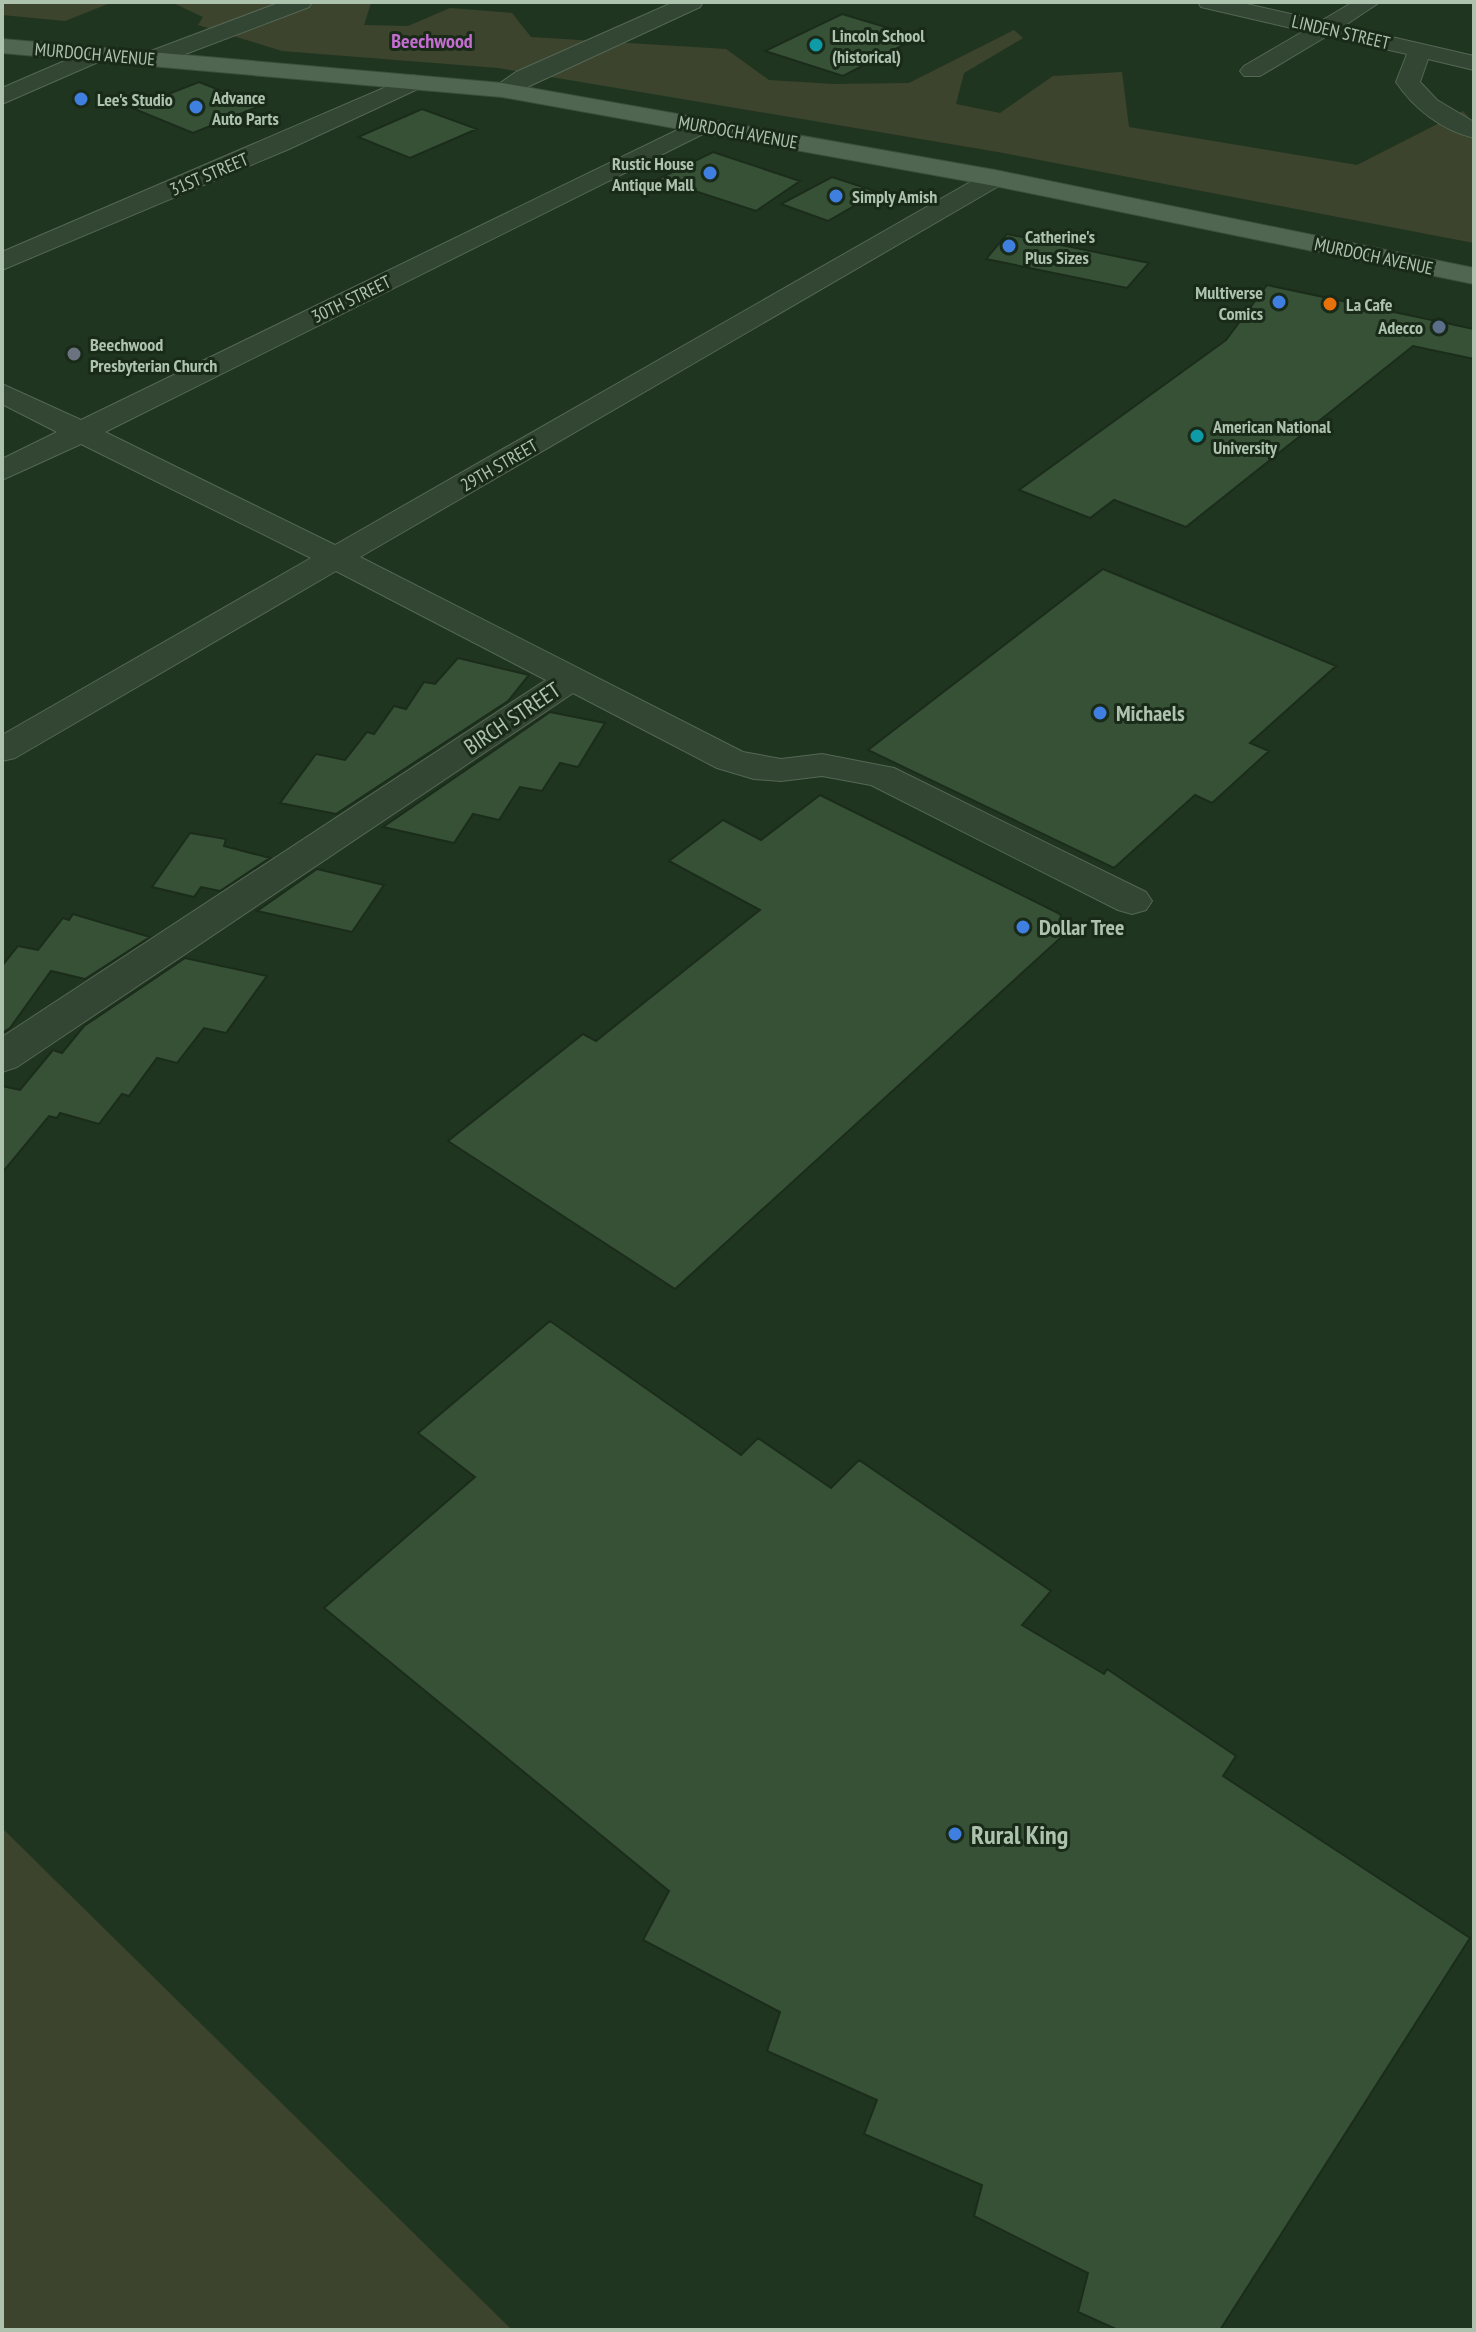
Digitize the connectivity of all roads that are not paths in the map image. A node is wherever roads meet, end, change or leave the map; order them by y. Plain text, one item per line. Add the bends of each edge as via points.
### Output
1 (301, 2) edge
2 (692, 2) edge
3 (1209, 2) edge
4 (1369, 2) edge
5 (1324, 28) junction
6 (2, 46) edge
7 (1420, 51) junction
8 (97, 54) junction
9 (151, 59) junction
10 (1474, 63) edge
11 (1252, 71) dead end
12 (414, 82) junction
13 (502, 90) junction
14 (2, 97) edge
15 (700, 126) junction
16 (1474, 131) edge
17 (995, 178) junction
18 (2, 262) edge
19 (1471, 277) edge
20 (2, 393) edge
21 (82, 432) junction
22 (2, 471) edge
23 (336, 558) junction
24 (571, 679) junction
25 (2, 750) edge
26 (1132, 901) dead end
27 (2, 1057) edge

1 - 9 street
2 - 13 street
3 - 5 street, LINDEN STREET
4 - 5 street
5 - 7 street, LINDEN STREET
5 - 11 street
6 - 8 main road, MURDOCH AVENUE
7 - 10 street, LINDEN STREET
7 - 16 street via 1408,82 1415,95
8 - 9 main road, MURDOCH AVENUE
8 - 14 street
9 - 12 main road, MURDOCH AVENUE
12 - 13 main road, MURDOCH AVENUE
12 - 18 street, 31ST STREET
13 - 15 main road, MURDOCH AVENUE
15 - 17 main road, MURDOCH AVENUE
15 - 21 street, 30TH STREET
17 - 19 main road, MURDOCH AVENUE
17 - 23 street, 29TH STREET
20 - 21 street, BIRCH STREET
21 - 22 street, 30TH STREET
21 - 23 street, BIRCH STREET
23 - 24 street, BIRCH STREET
23 - 25 street, 29TH STREET
24 - 26 street via 754,768 822,765 881,776
24 - 27 street, BIRCH STREET

